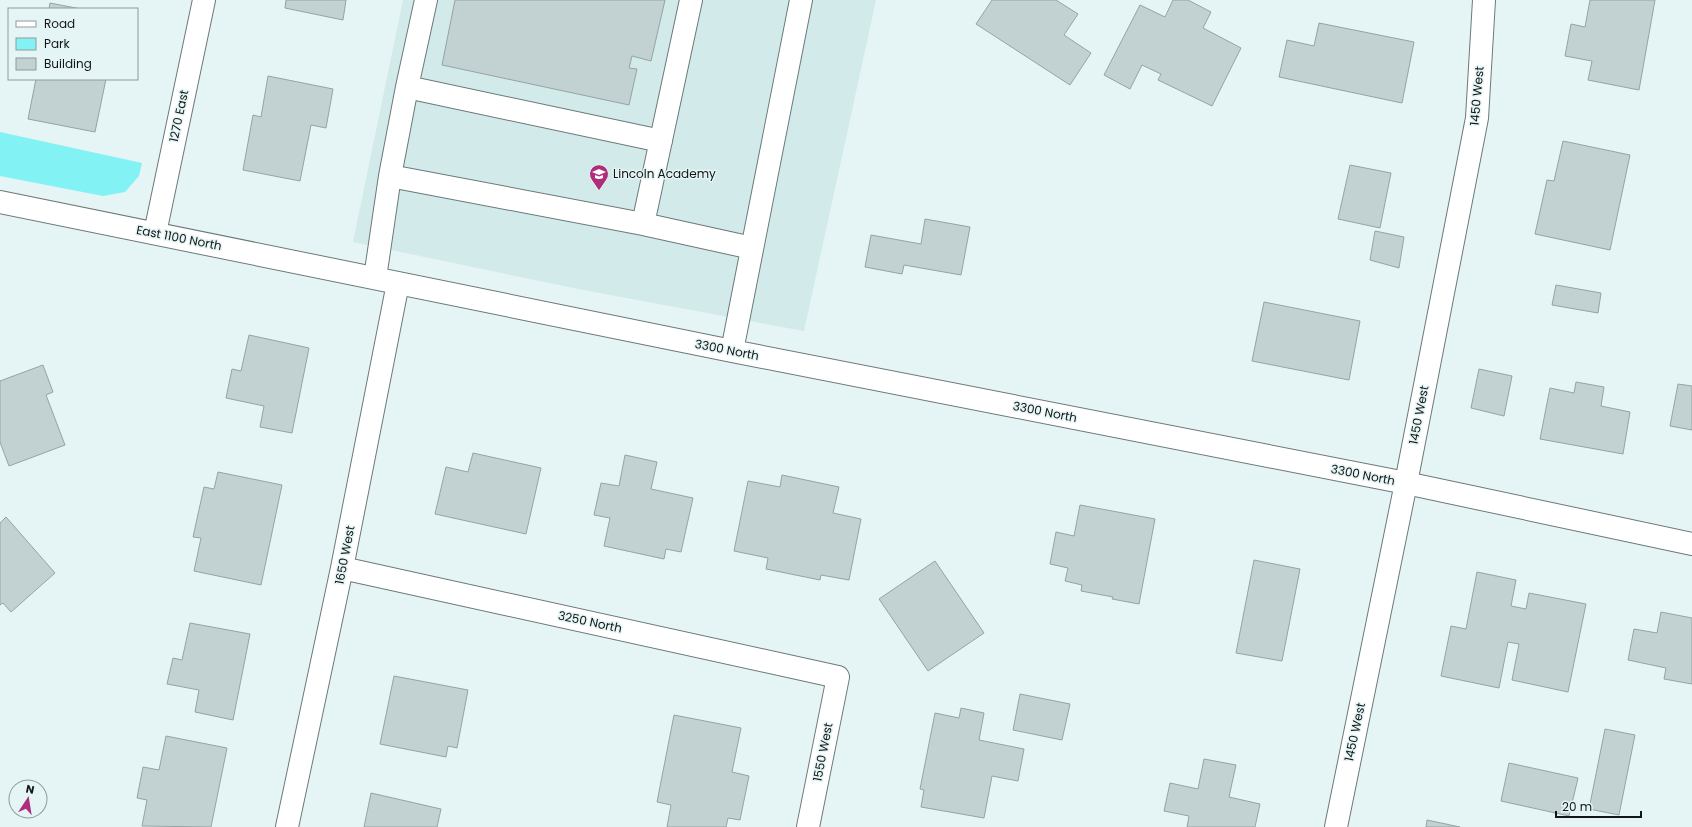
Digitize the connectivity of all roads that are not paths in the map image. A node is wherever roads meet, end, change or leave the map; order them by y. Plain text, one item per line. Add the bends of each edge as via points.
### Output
1 (204, 0) edge
2 (426, 0) edge
3 (691, 0) edge
4 (801, 0) edge
5 (1484, 0) edge
6 (407, 87) junction
7 (661, 140) junction
8 (390, 176) junction
9 (0, 202) edge
10 (643, 224) junction
11 (155, 233) junction
12 (752, 248) junction
13 (366, 276) junction
14 (398, 283) junction
15 (732, 351) junction
16 (1406, 483) junction
17 (1692, 544) edge
18 (342, 568) junction
19 (838, 677) joint
20 (287, 827) edge
21 (808, 827) edge
22 (1336, 827) edge

1 - 11 street, 1270 East
2 - 6 street
3 - 7 street
4 - 12 street
5 - 16 street, 1450 West via 1477,118
6 - 7 street
6 - 8 street
7 - 10 street
8 - 10 street
8 - 13 street
9 - 11 street, East 1100 North
10 - 12 street
11 - 13 street, East 1100 North
12 - 15 street
13 - 14 street, East 1100 North
14 - 15 street, 3300 North
14 - 18 street, 1650 West
15 - 16 street, 3300 North
16 - 17 street, 3300 North
16 - 22 street, 1450 West
18 - 19 street, 3250 North
18 - 20 street, 1650 West
19 - 21 street, 1550 West

